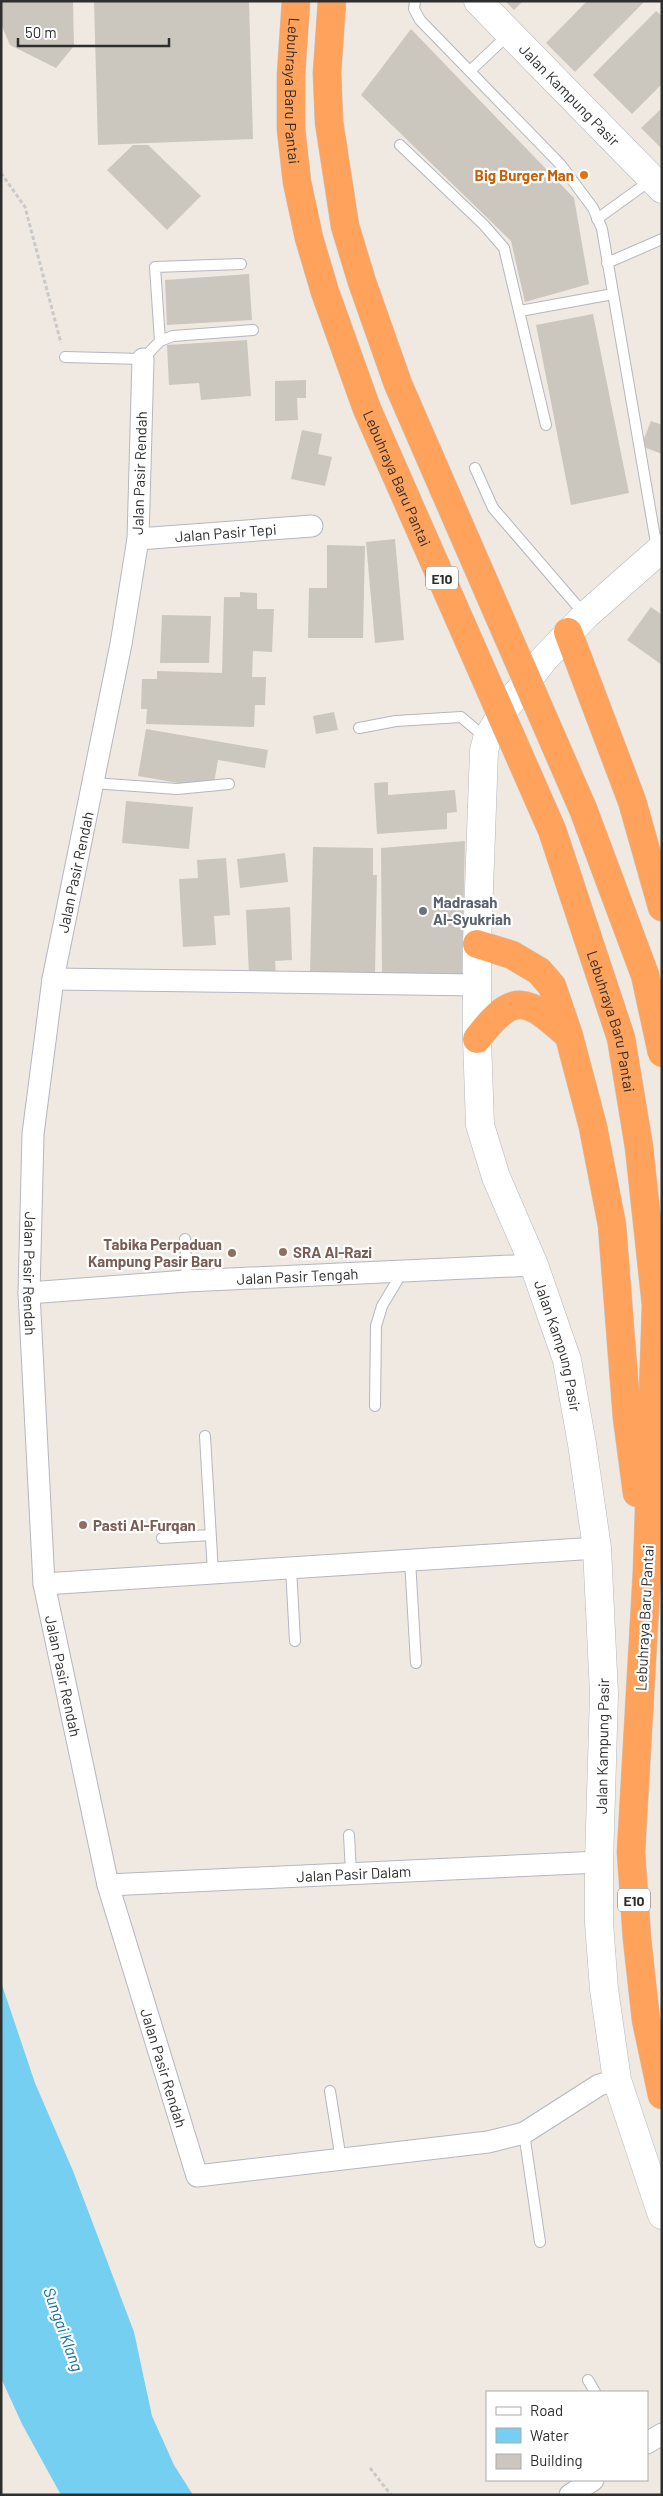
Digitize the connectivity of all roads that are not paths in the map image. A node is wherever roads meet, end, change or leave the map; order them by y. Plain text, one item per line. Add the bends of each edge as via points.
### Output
1 (296, 1) edge
2 (332, 1) edge
3 (415, 1) edge
4 (478, 1) edge
5 (510, 32) junction
6 (470, 71) junction
7 (400, 144) dead end
8 (657, 184) edge
9 (597, 219) junction
10 (662, 239) edge
11 (608, 263) junction
12 (241, 264) dead end
13 (613, 294) junction
14 (520, 311) junction
15 (253, 330) dead end
16 (160, 341) junction
17 (64, 357) road end
18 (143, 359) junction
19 (546, 425) dead end
20 (475, 468) dead end
21 (312, 526) dead end
22 (138, 539) junction
23 (660, 550) edge
24 (577, 624) junction
25 (359, 728) dead end
26 (487, 739) junction
27 (93, 784) junction
28 (229, 784) dead end
29 (662, 907) edge
30 (477, 944) junction
31 (54, 979) junction
32 (477, 985) junction
33 (569, 1036) junction
34 (477, 1039) junction
35 (662, 1053) edge
36 (185, 1239) dead end
37 (534, 1264) junction
38 (404, 1270) junction
39 (187, 1281) junction
40 (29, 1293) junction
41 (375, 1406) dead end
42 (205, 1436) dead end
43 (210, 1535) junction
44 (162, 1538) dead end
45 (597, 1548) junction
46 (410, 1560) junction
47 (291, 1568) junction
48 (647, 1571) junction
49 (213, 1573) junction
50 (44, 1584) junction
51 (295, 1641) dead end
52 (416, 1663) dead end
53 (349, 1834) dead end
54 (599, 1862) junction
55 (351, 1873) junction
56 (108, 1885) junction
57 (617, 2080) junction
58 (330, 2090) dead end
59 (662, 2095) edge
60 (524, 2133) junction
61 (341, 2160) junction
62 (662, 2214) edge
63 (540, 2242) dead end
64 (588, 2380) dead end
65 (594, 2391) edge
66 (662, 2434) edge
67 (648, 2443) edge
68 (591, 2481) edge
69 (570, 2495) edge

1 - 48 highway, Lebuhraya Baru Pantai / E10, bridge via 291,129 297,182 311,247 367,409 552,830 621,1038 639,1146 656,1305
2 - 35 highway, E10, bridge via 329,122 345,226 362,282 398,384 584,808 645,975
3 - 6 lane via 414,9 420,20
4 - 5 street, Jalan Kampung Pasir
5 - 6 lane
5 - 8 street, Jalan Kampung Pasir
6 - 9 lane via 561,166 578,186
7 - 14 lane via 502,244
8 - 9 lane
9 - 11 lane
10 - 11 lane
11 - 13 lane
12 - 16 lane via 156,267
13 - 14 lane
13 - 23 lane
14 - 19 lane
15 - 16 lane via 173,336
16 - 18 lane
17 - 18 lane
18 - 22 street, Jalan Pasir Rendah
20 - 24 lane via 493,508
21 - 22 street, Jalan Pasir Tepi
22 - 27 street, Jalan Pasir Rendah
23 - 24 street, Jalan Kampung Pasir
24 - 26 street, Jalan Kampung Pasir via 522,686
24 - 29 highway
25 - 26 lane via 396,721 461,718
26 - 30 street, Jalan Kampung Pasir
27 - 28 lane via 177,789
27 - 31 street, Jalan Pasir Rendah
30 - 32 street, Jalan Kampung Pasir
30 - 33 highway via 512,955 539,971 552,986
31 - 32 street
31 - 40 street, Jalan Pasir Rendah via 33,1134
32 - 34 street, Jalan Kampung Pasir
33 - 34 highway via 541,1010 521,1005 501,1010
33 - 48 highway via 593,1127 612,1225 627,1418
34 - 37 street, Jalan Kampung Pasir via 480,1125 496,1177
36 - 39 lane
37 - 38 street, Jalan Pasir Tengah
37 - 45 street, Jalan Kampung Pasir via 567,1360
38 - 39 street, Jalan Pasir Tengah
38 - 41 lane via 382,1306 376,1326
39 - 40 street, Jalan Pasir Tengah
40 - 50 street, Jalan Pasir Rendah
42 - 43 lane
43 - 44 lane
43 - 49 lane
45 - 46 street
45 - 54 street, Jalan Kampung Pasir via 604,1694
46 - 47 street
46 - 52 lane
47 - 49 street
47 - 51 lane
48 - 59 highway, Lebuhraya Baru Pantai / E10 via 631,1852 636,1939 646,2020
49 - 50 street
50 - 56 street, Jalan Pasir Rendah
53 - 55 lane
54 - 55 street, Jalan Pasir Dalam
54 - 57 street, Jalan Kampung Pasir via 599,1923
55 - 56 street, Jalan Pasir Dalam
56 - 61 street, Jalan Pasir Rendah via 197,2176
57 - 60 street via 599,2085
57 - 62 street, Jalan Kampung Pasir
58 - 61 lane
60 - 61 street via 488,2142
60 - 63 lane
64 - 65 lane
66 - 67 street
68 - 69 street

